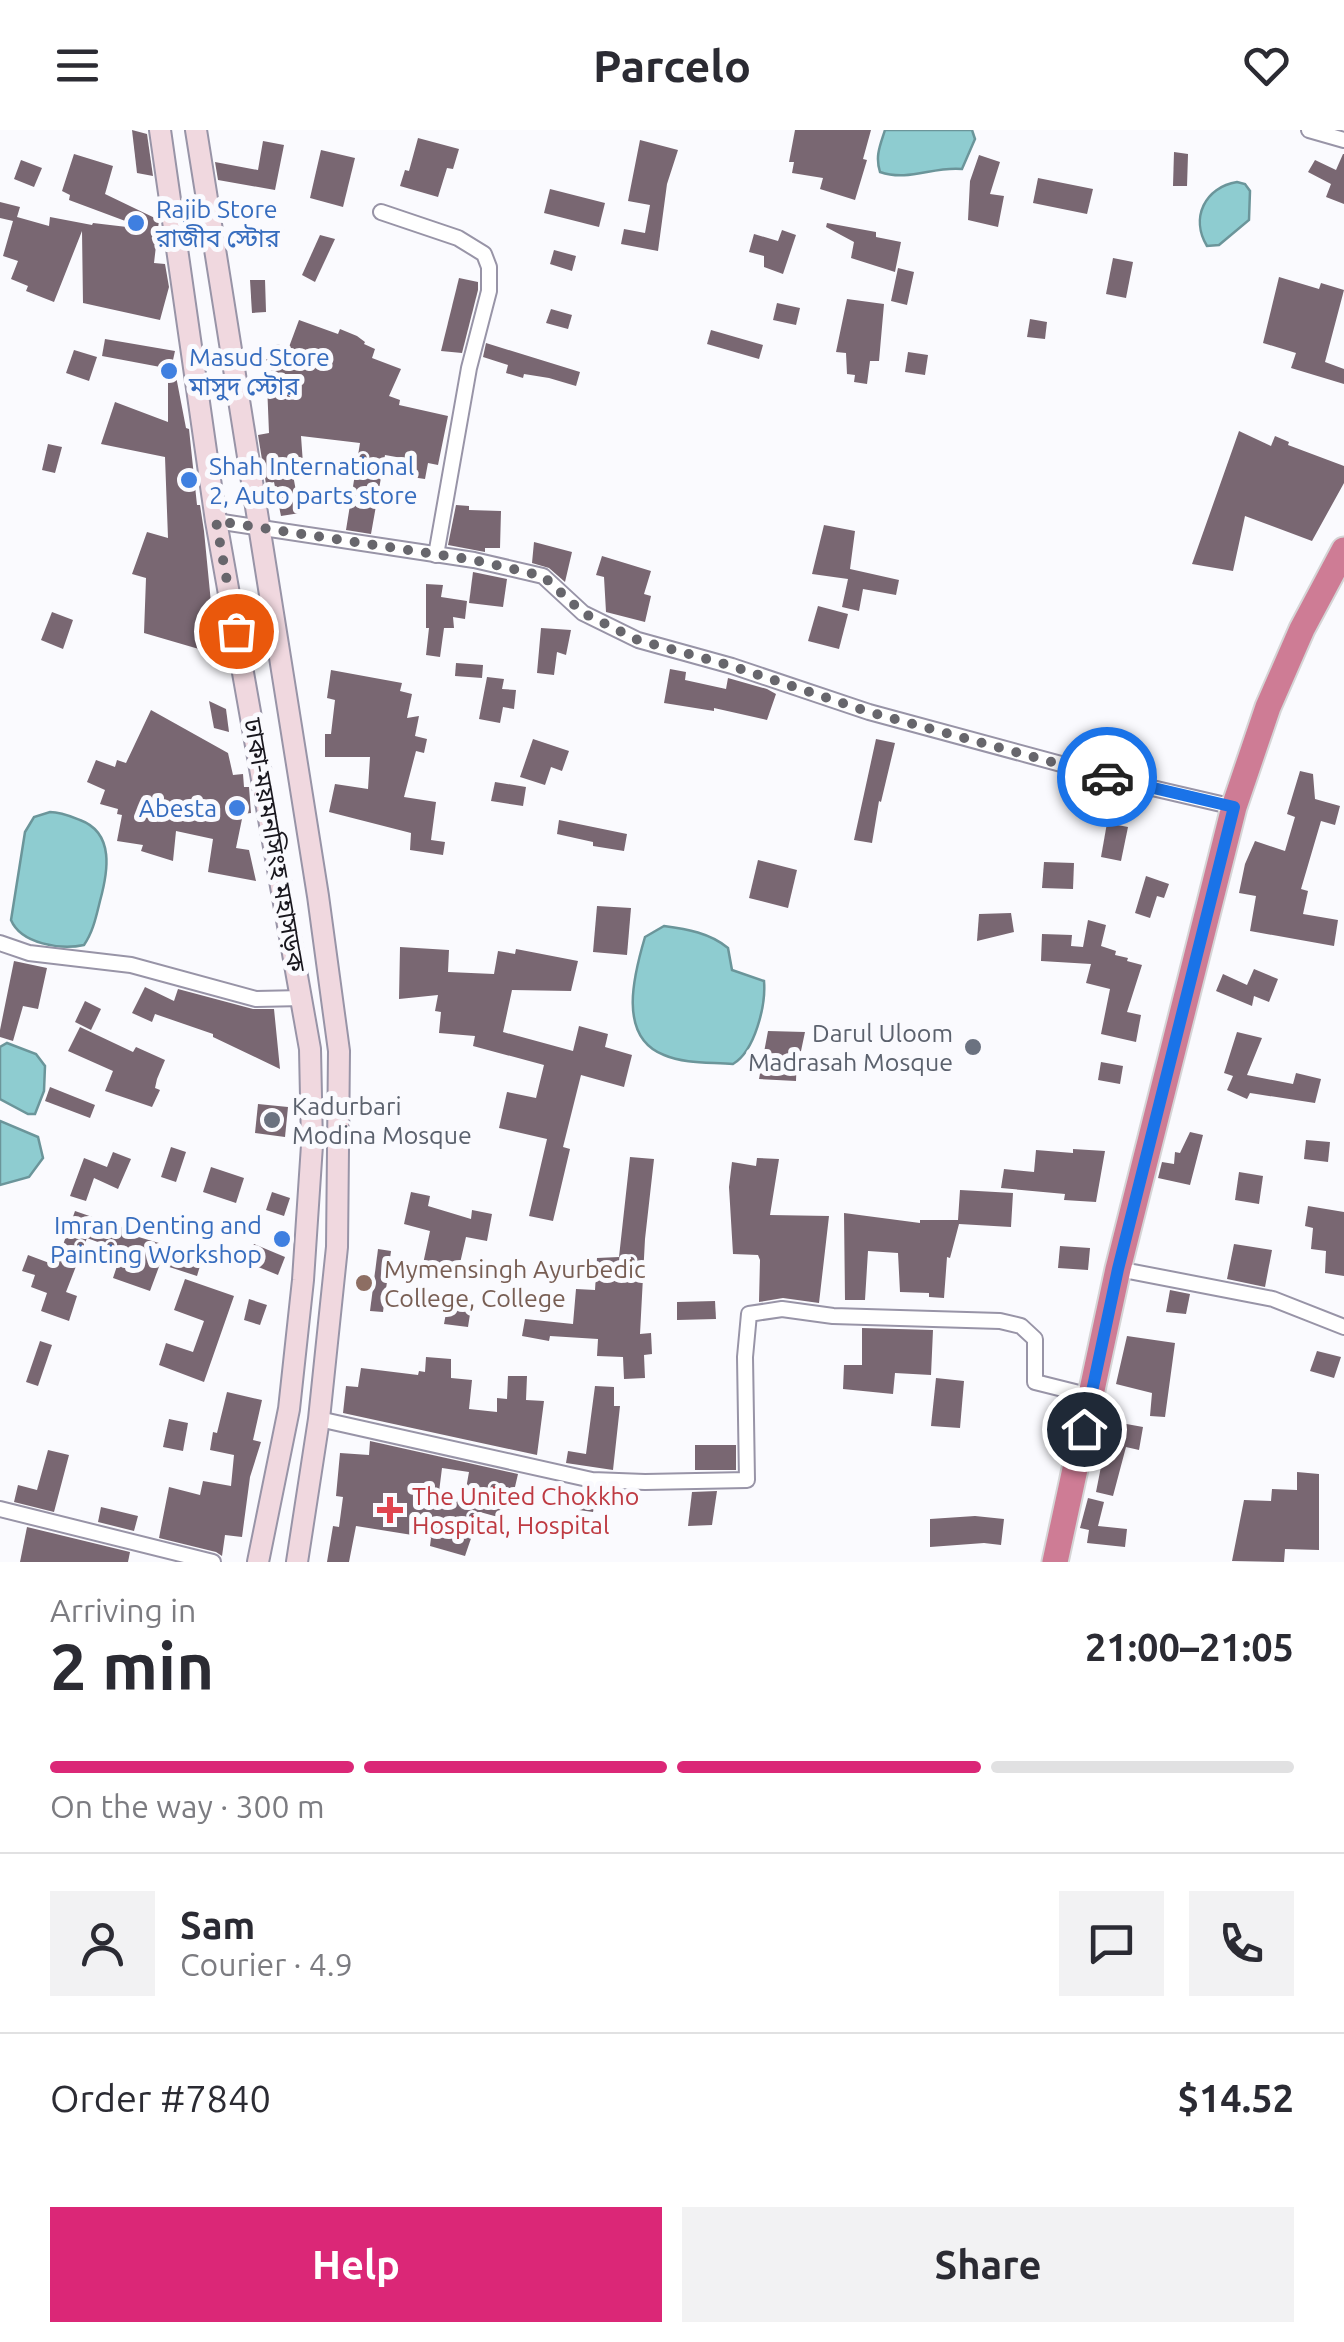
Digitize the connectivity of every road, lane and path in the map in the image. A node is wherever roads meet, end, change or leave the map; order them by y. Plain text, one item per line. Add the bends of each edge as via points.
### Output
1 (160, 130) edge
2 (196, 130) edge
3 (1309, 130) edge
4 (1344, 140) edge
5 (381, 212) dead end
6 (216, 521) junction
7 (261, 528) junction
8 (1344, 550) edge
9 (436, 555) junction
10 (1234, 807) junction
11 (0, 943) edge
12 (303, 998) junction
13 (1118, 1269) junction
14 (1344, 1327) edge
15 (1091, 1396) junction
16 (320, 1419) junction
17 (0, 1509) edge
18 (213, 1562) edge
19 (258, 1562) edge
20 (297, 1562) edge
21 (1055, 1562) edge

1 - 6 main road, ঢাকা-ময়মনসিংহ মহাসড়ক
2 - 7 main road, ঢাকা-ময়মনসিংহ মহাসড়ক
3 - 4 street
5 - 9 street via 458,238 484,254 489,267
6 - 7 street
6 - 12 main road, ঢাকা-ময়মনসিংহ মহাসড়ক
7 - 9 street
7 - 16 main road, ঢাকা-ময়মনসিংহ মহাসড়ক via 339,1052 337,1247
8 - 10 highway via 1268,707
9 - 10 street via 543,576 583,613 638,640 869,712
10 - 13 highway
11 - 12 street via 44,956 131,965 256,1000
12 - 19 main road, ঢাকা-ময়মনসিংহ মহাসড়ক via 312,1145 303,1280 289,1409
13 - 14 street via 1273,1299
13 - 15 highway
15 - 16 street via 1035,1382 1035,1340 1021,1326 782,1309 749,1314 747,1480 592,1480
15 - 21 highway
16 - 20 main road, ঢাকা-ময়মনসিংহ মহাসড়ক
17 - 18 street

